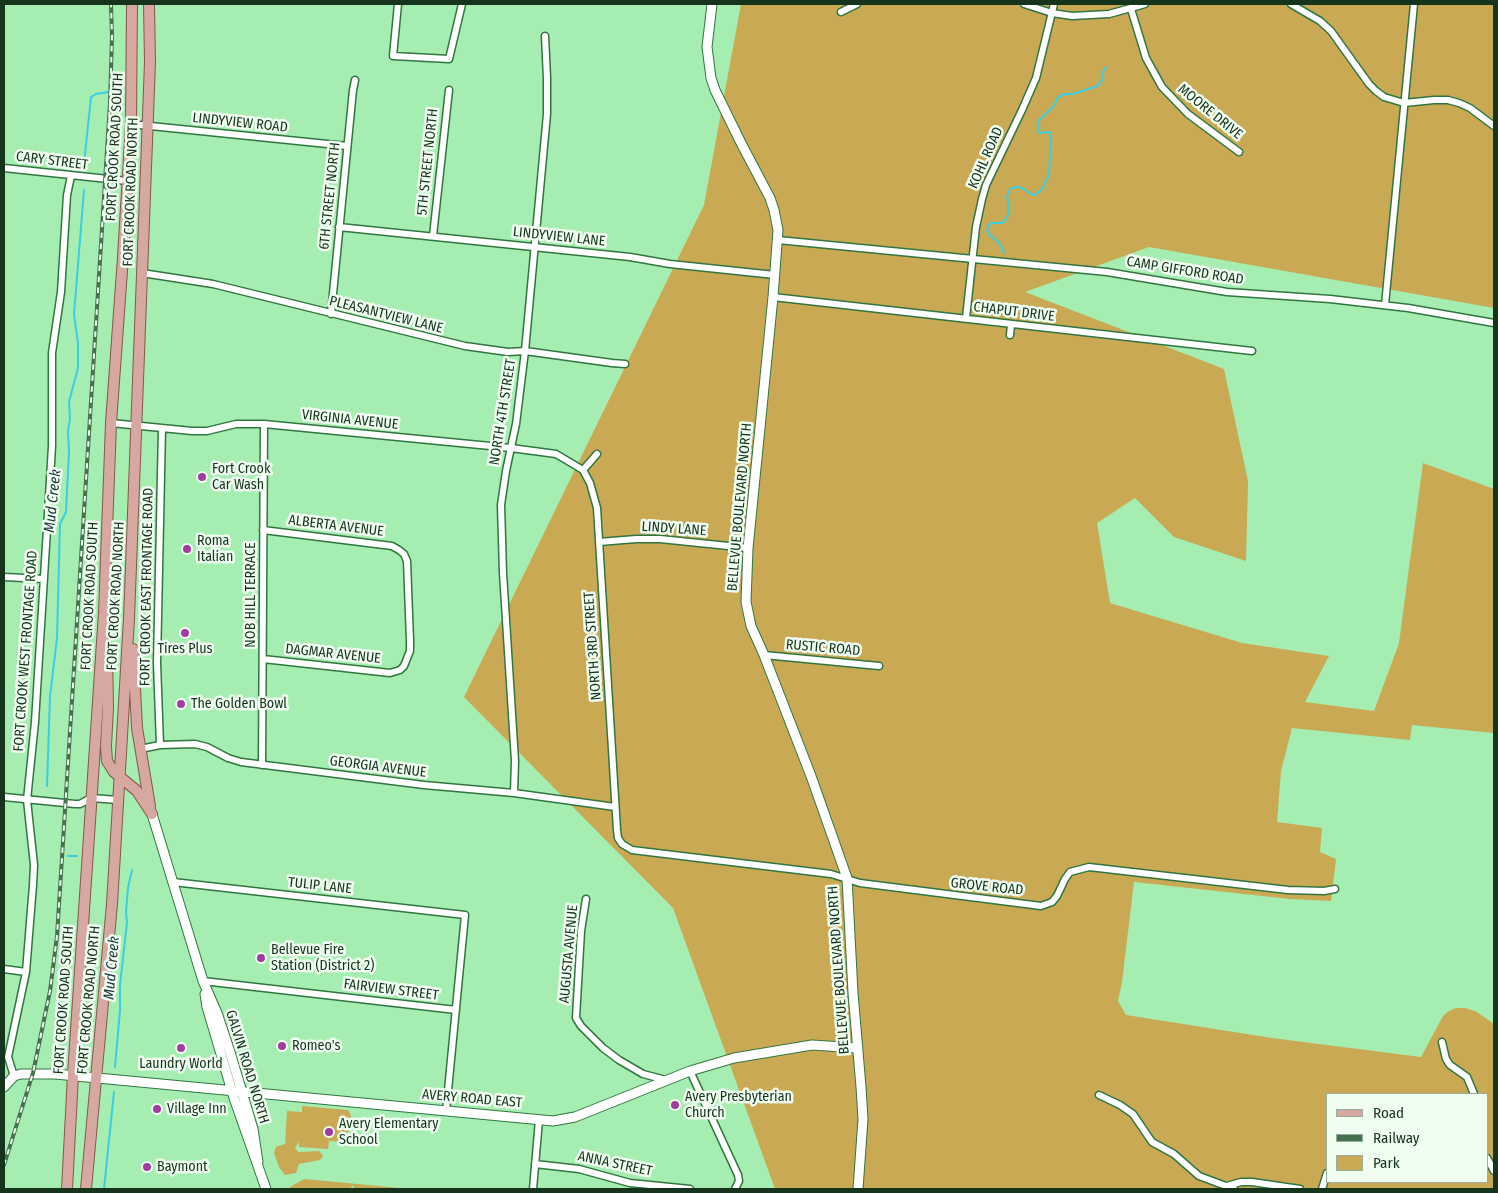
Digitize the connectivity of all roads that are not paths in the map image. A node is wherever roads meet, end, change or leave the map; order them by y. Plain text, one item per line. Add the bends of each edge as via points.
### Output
1 (132, 4) edge
2 (149, 4) edge
3 (398, 4) edge
4 (462, 4) edge
5 (712, 4) edge
6 (857, 4) edge
7 (1024, 4) edge
8 (1054, 4) edge
9 (1146, 4) edge
10 (1291, 4) edge
11 (1414, 4) edge
12 (1131, 9) junction
13 (841, 12) dead end
14 (1052, 13) junction
15 (545, 36) dead end
16 (355, 80) dead end
17 (448, 90) dead end
18 (1404, 103) junction
19 (131, 124) junction
20 (148, 126) junction
21 (1494, 126) edge
22 (347, 146) junction
23 (1240, 152) dead end
24 (4, 168) edge
25 (71, 176) junction
26 (128, 182) junction
27 (339, 227) junction
28 (433, 236) junction
29 (778, 240) junction
30 (534, 247) junction
31 (973, 259) junction
32 (142, 274) junction
33 (775, 275) junction
34 (773, 297) junction
35 (1385, 305) junction
36 (331, 314) junction
37 (966, 318) junction
38 (1494, 323) edge
39 (1011, 325) junction
40 (1010, 335) dead end
41 (525, 351) junction
42 (1252, 351) dead end
43 (625, 364) dead end
44 (111, 423) junction
45 (264, 424) junction
46 (137, 425) junction
47 (162, 428) junction
48 (510, 448) junction
49 (598, 454) dead end
50 (583, 470) junction
51 (263, 530) junction
52 (599, 542) junction
53 (748, 548) junction
54 (4, 577) edge
55 (44, 579) junction
56 (130, 602) junction
57 (104, 612) junction
58 (764, 655) junction
59 (263, 659) junction
60 (878, 666) dead end
61 (400, 670) joint
62 (160, 746) junction
63 (140, 748) junction
64 (262, 765) junction
65 (120, 777) junction
66 (514, 793) junction
67 (4, 797) edge
68 (91, 798) junction
69 (27, 800) junction
70 (118, 800) junction
71 (615, 807) junction
72 (152, 814) junction
73 (622, 844) joint
74 (847, 878) junction
75 (173, 882) junction
76 (1335, 889) dead end
77 (586, 899) dead end
78 (4, 969) edge
79 (26, 972) junction
80 (203, 981) junction
81 (456, 1010) junction
82 (1442, 1042) dead end
83 (858, 1048) junction
84 (690, 1071) junction
85 (73, 1075) junction
86 (14, 1076) junction
87 (96, 1077) junction
88 (667, 1081) junction
89 (4, 1088) edge
90 (232, 1090) junction
91 (241, 1090) junction
92 (1474, 1093) edge
93 (1099, 1095) dead end
94 (446, 1111) junction
95 (539, 1120) junction
96 (1488, 1160) edge
97 (258, 1162) junction
98 (536, 1164) junction
99 (1494, 1171) edge
100 (1326, 1176) edge
101 (1226, 1187) junction
102 (1284, 1188) edge
103 (67, 1189) edge
104 (86, 1189) edge
105 (266, 1189) edge
106 (533, 1189) edge
107 (690, 1189) edge
108 (735, 1189) edge
109 (858, 1189) edge
110 (1234, 1189) edge
111 (1300, 1189) edge
112 (1322, 1189) edge

1 - 19 main road, FORT CROOK ROAD SOUTH
2 - 20 main road, FORT CROOK ROAD NORTH
3 - 4 street via 393,56 449,59
5 - 29 main road, BELLEVUE BOULEVARD NORTH via 707,47 711,78 770,198
6 - 13 street
7 - 14 street
8 - 14 street, KOHL ROAD
9 - 12 street
10 - 18 street via 1320,20 1376,91
11 - 18 street
12 - 14 street via 1091,16
12 - 23 street, MOORE DRIVE via 1146,58 1162,87 1188,114
14 - 31 street, KOHL ROAD via 1030,93 986,185 978,214
15 - 30 street, NORTH 4TH STREET via 547,114
16 - 22 street, 6TH STREET NORTH
17 - 28 street, 5TH STREET NORTH
18 - 21 street via 1448,100 1470,108
18 - 35 street
19 - 20 street, LINDYVIEW ROAD
19 - 26 main road, FORT CROOK ROAD SOUTH
20 - 22 street, LINDYVIEW ROAD
20 - 32 main road, FORT CROOK ROAD NORTH
22 - 27 street, 6TH STREET NORTH
24 - 25 street, CARY STREET
25 - 26 street, CARY STREET
25 - 55 street, FORT CROOK WEST FRONTAGE ROAD via 52,353 52,444
26 - 44 main road, FORT CROOK ROAD SOUTH
27 - 28 street, LINDYVIEW LANE
27 - 36 street, 6TH STREET NORTH
28 - 30 street, LINDYVIEW LANE
29 - 31 street, CAMP GIFFORD ROAD
29 - 33 main road, BELLEVUE BOULEVARD NORTH
30 - 33 street, LINDYVIEW LANE
30 - 41 street, NORTH 4TH STREET
31 - 35 street, CAMP GIFFORD ROAD via 1128,275 1227,292
31 - 37 street, KOHL ROAD
32 - 36 street, PLEASANTVIEW LANE via 214,284
32 - 46 main road, FORT CROOK ROAD NORTH
33 - 34 main road, BELLEVUE BOULEVARD NORTH
34 - 37 street, CHAPUT DRIVE
34 - 53 main road, BELLEVUE BOULEVARD NORTH
35 - 38 street, CAMP GIFFORD ROAD
36 - 41 street, PLEASANTVIEW LANE via 465,346
37 - 39 street, CHAPUT DRIVE
39 - 40 street
39 - 42 street, CHAPUT DRIVE
41 - 43 street, PLEASANTVIEW LANE
41 - 48 street, NORTH 4TH STREET
44 - 46 street, VIRGINIA AVENUE
44 - 57 main road, FORT CROOK ROAD SOUTH
45 - 47 street, VIRGINIA AVENUE via 236,424 200,431
45 - 48 street, VIRGINIA AVENUE
45 - 51 street, NOB HILL TERRACE
46 - 47 street, VIRGINIA AVENUE
46 - 56 main road, FORT CROOK ROAD NORTH
47 - 62 street, FORT CROOK EAST FRONTAGE ROAD via 157,661
48 - 50 street, VIRGINIA AVENUE via 556,454
48 - 66 street, NORTH 4TH STREET via 501,505
49 - 50 street
50 - 52 street, NORTH 3RD STREET via 594,494
51 - 59 street, NOB HILL TERRACE
51 - 61 street, ALBERTA AVENUE via 392,546 404,554 407,561 410,651
52 - 53 street, LINDY LANE via 660,539
52 - 71 street, NORTH 3RD STREET
53 - 58 main road, BELLEVUE BOULEVARD NORTH via 746,602 751,626
54 - 55 street
55 - 69 street, FORT CROOK WEST FRONTAGE ROAD via 36,722
56 - 63 main road
56 - 65 main road, FORT CROOK ROAD NORTH
57 - 65 main road via 108,655 106,754 110,767
57 - 68 main road, FORT CROOK ROAD SOUTH
58 - 60 street, RUSTIC ROAD
58 - 74 main road, BELLEVUE BOULEVARD NORTH
59 - 61 street, DAGMAR AVENUE via 376,672
59 - 64 street, NOB HILL TERRACE
62 - 63 street, GEORGIA AVENUE
62 - 64 street, GEORGIA AVENUE via 197,744 238,761
63 - 72 main road
64 - 66 street, GEORGIA AVENUE via 424,786
65 - 70 main road, FORT CROOK ROAD NORTH
65 - 72 main road via 136,791
66 - 71 street, GEORGIA AVENUE
67 - 69 street
68 - 69 street via 80,804
68 - 70 street
68 - 85 main road, FORT CROOK ROAD SOUTH
69 - 79 street, FORT CROOK WEST FRONTAGE ROAD via 34,872
70 - 87 main road, FORT CROOK ROAD NORTH
71 - 73 street, NORTH 3RD STREET via 618,838
72 - 75 main road, GALVIN ROAD NORTH
73 - 74 street, GROVE ROAD via 632,850
74 - 76 street, GROVE ROAD via 860,884 1041,906 1052,902 1070,872 1089,867 1288,890
74 - 83 main road, BELLEVUE BOULEVARD NORTH
75 - 80 main road, GALVIN ROAD NORTH
75 - 81 street, TULIP LANE via 465,915
77 - 88 street, AUGUSTA AVENUE via 580,940 576,1018 597,1043 619,1060 643,1074
78 - 79 street
79 - 86 street, FORT CROOK WEST FRONTAGE ROAD via 8,1057
80 - 81 street, FAIRVIEW STREET
80 - 90 main road, GALVIN ROAD NORTH
80 - 91 main road, GALVIN ROAD NORTH via 217,1013
81 - 94 street
82 - 92 street via 1446,1059 1467,1077
83 - 84 main road, AVERY ROAD EAST via 829,1045 796,1047 734,1058
83 - 109 main road, BELLEVUE BOULEVARD NORTH via 863,1119
84 - 88 main road, AVERY ROAD EAST
84 - 108 street via 738,1175
85 - 86 main road, AVERY ROAD EAST via 33,1073
85 - 87 main road, AVERY ROAD EAST
85 - 103 main road, FORT CROOK ROAD SOUTH
86 - 89 main road
87 - 90 main road, AVERY ROAD EAST
87 - 104 main road, FORT CROOK ROAD NORTH
88 - 95 main road, AVERY ROAD EAST via 575,1117
90 - 91 main road, AVERY ROAD EAST
90 - 97 main road, GALVIN ROAD NORTH
91 - 94 main road, AVERY ROAD EAST
91 - 97 main road, GALVIN ROAD NORTH via 253,1129
93 - 101 street via 1133,1114 1152,1142 1174,1154 1199,1176
94 - 95 main road, AVERY ROAD EAST
95 - 98 street
96 - 99 street
97 - 105 main road, GALVIN ROAD NORTH
98 - 106 street
98 - 107 street, ANNA STREET via 579,1169 630,1183
100 - 112 street
101 - 102 street via 1252,1182
101 - 110 street
102 - 111 street

